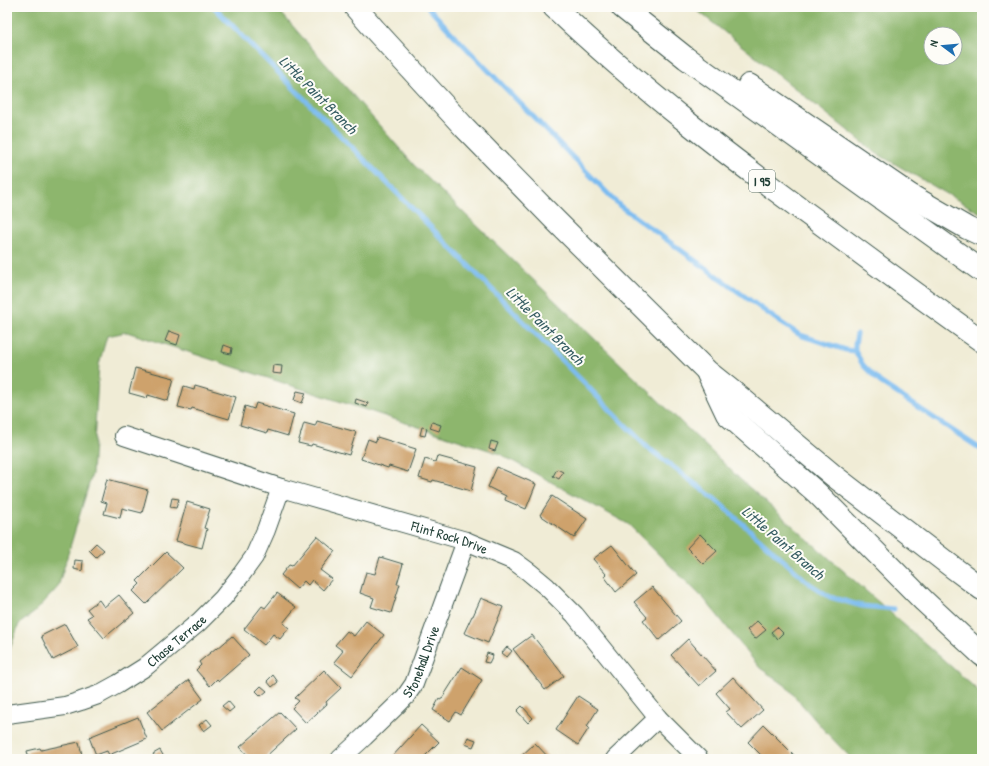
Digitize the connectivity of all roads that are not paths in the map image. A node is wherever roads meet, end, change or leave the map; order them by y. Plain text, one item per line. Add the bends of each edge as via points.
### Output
1 (355, 7) edge
2 (554, 7) edge
3 (622, 7) edge
4 (639, 7) edge
5 (982, 234) edge
6 (982, 271) edge
7 (982, 341) edge
8 (707, 371) junction
9 (124, 436) dead end
10 (281, 488) junction
11 (466, 541) junction
12 (982, 588) edge
13 (982, 655) edge
14 (7, 714) edge
15 (658, 718) junction
16 (340, 759) edge
17 (615, 759) edge
18 (699, 759) edge

1 - 8 highway via 470,133
2 - 7 highway, I 95 via 655,96 752,173
3 - 6 highway via 692,62
4 - 5 highway via 694,48 910,195
8 - 12 highway via 834,476
8 - 13 highway via 727,414 817,493 924,601
9 - 10 street, Flint Rock Drive
10 - 11 street, Flint Rock Drive
10 - 14 street, Chase Terrace via 254,557 242,575 198,622 145,667 98,695 81,701 65,706
11 - 15 street, Flint Rock Drive via 514,561 547,587 575,615
11 - 16 street, Stonehall Drive via 414,684 405,697
15 - 17 street
15 - 18 street, Flint Rock Drive

